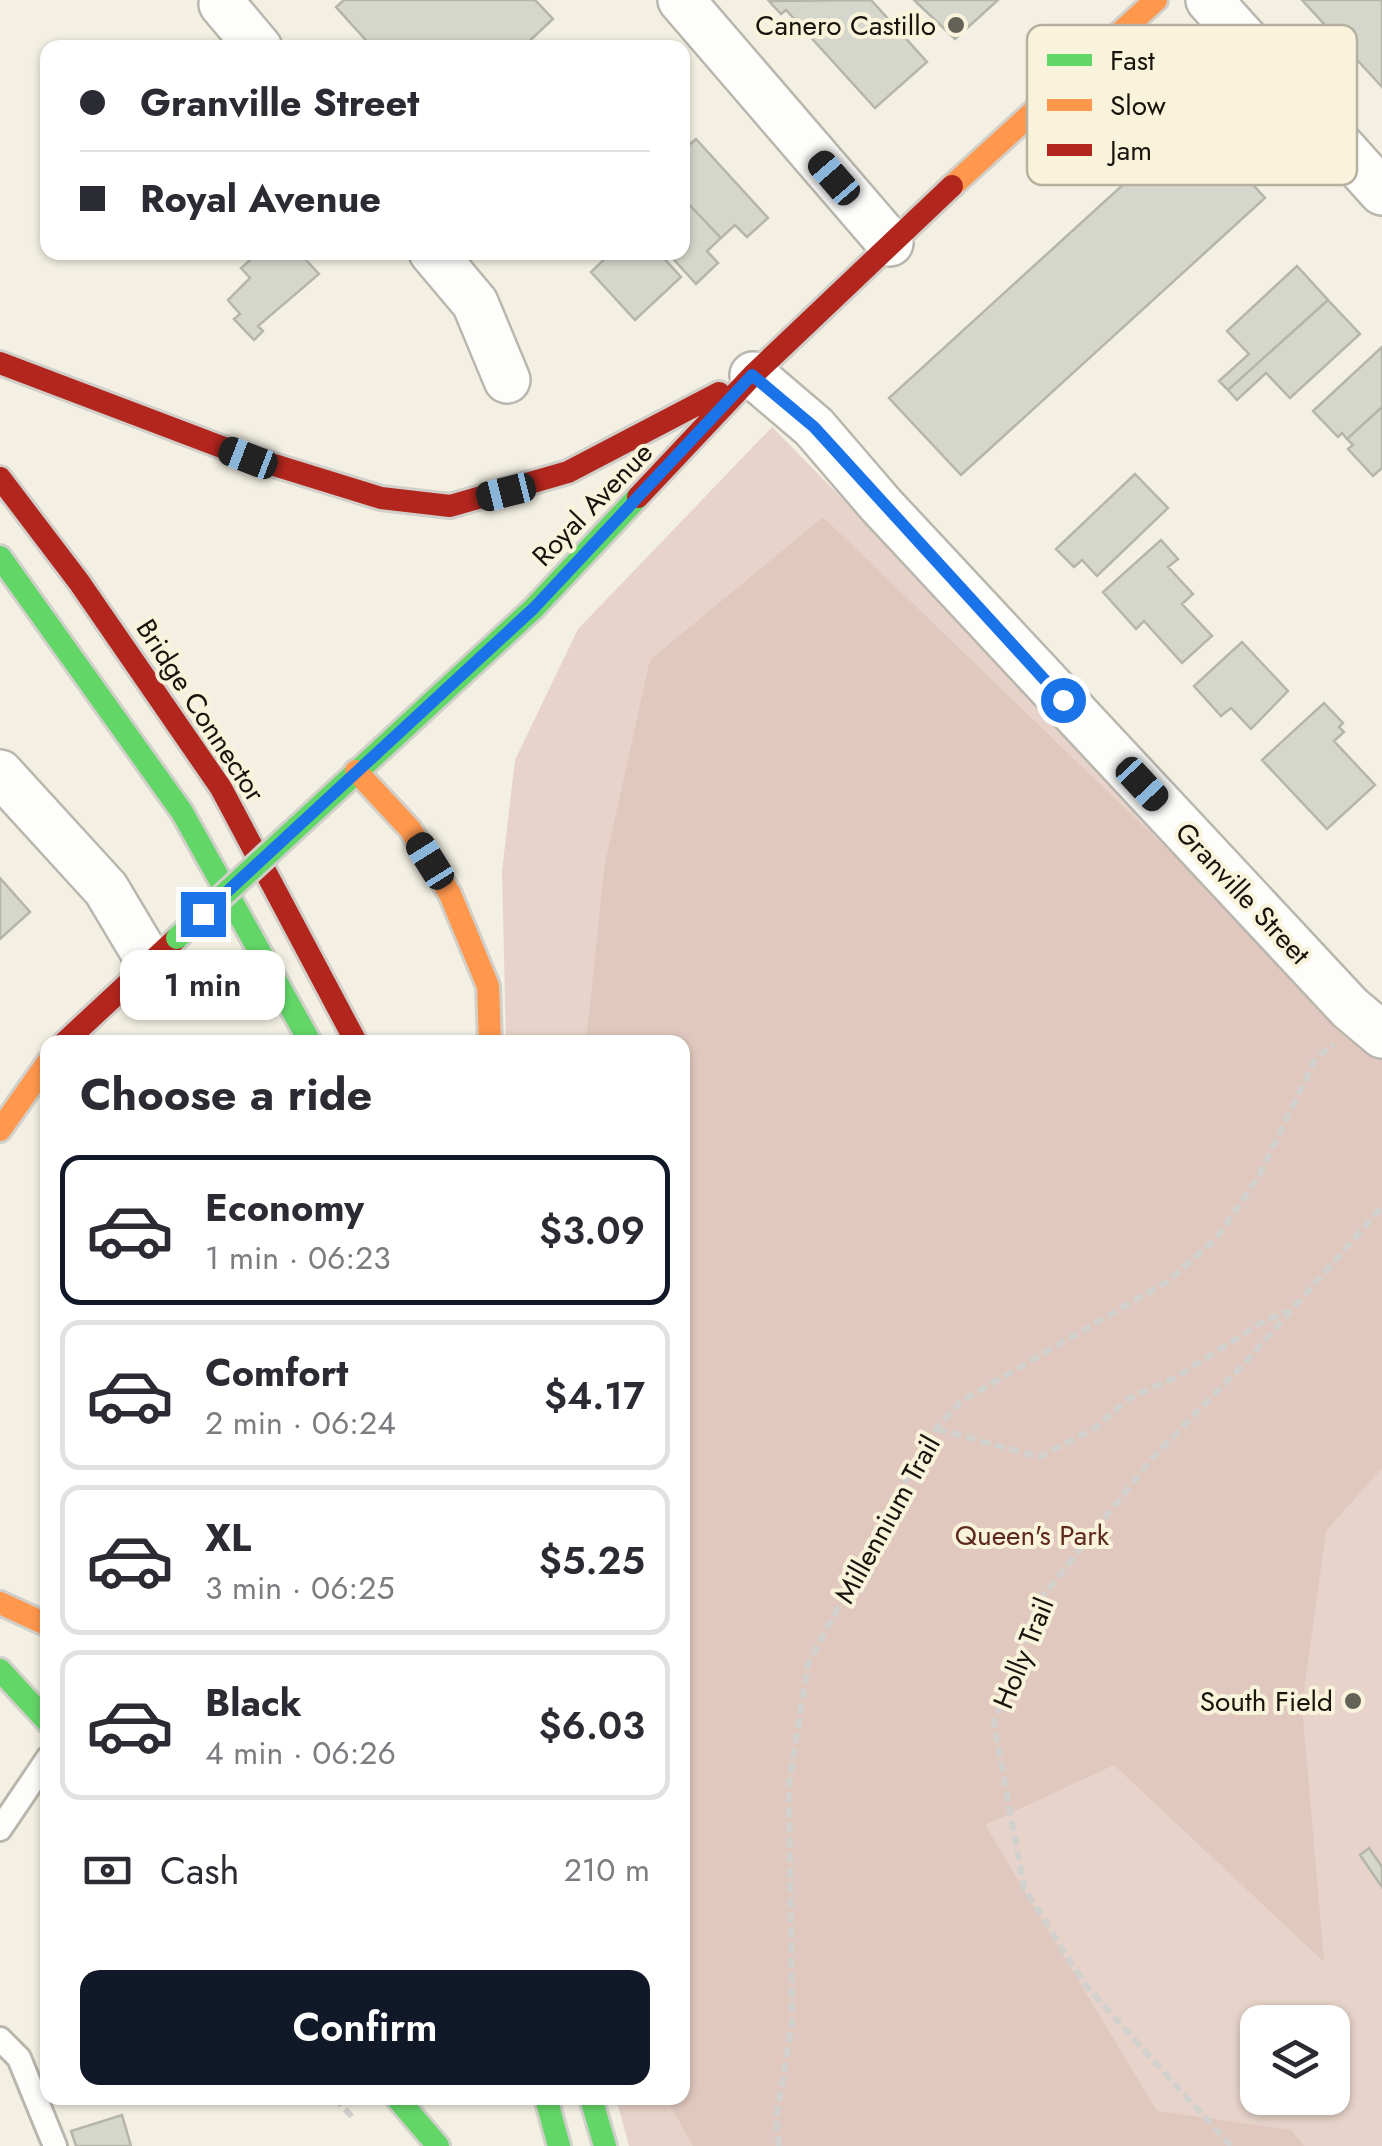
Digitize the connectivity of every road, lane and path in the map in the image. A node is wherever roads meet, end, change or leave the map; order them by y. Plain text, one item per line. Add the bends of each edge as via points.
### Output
1 (1156, 0) edge
2 (1209, 0) edge
3 (685, 1) edge
4 (224, 2) edge
5 (1129, 25) edge
6 (1232, 25) edge
7 (253, 40) edge
8 (1027, 117) edge
9 (1357, 164) edge
10 (1382, 192) edge
11 (890, 242) junction
12 (439, 260) edge
13 (0, 363) edge
14 (752, 375) junction
15 (507, 380) dead end
16 (0, 478) edge
17 (0, 557) edge
18 (356, 771) junction
19 (0, 773) edge
20 (163, 950) junction
21 (1372, 1027) edge
22 (72, 1035) edge
23 (306, 1035) edge
24 (352, 1035) edge
25 (490, 1035) edge
26 (40, 1066) edge
27 (40, 1072) edge
28 (0, 1097) edge
29 (0, 1130) edge
30 (1382, 1207) edge
31 (1294, 1309) junction
32 (936, 1428) junction
33 (0, 1602) edge
34 (40, 1621) edge
35 (0, 1670) edge
36 (40, 1713) edge
37 (40, 1770) edge
38 (0, 1829) edge
39 (0, 2039) edge
40 (403, 2105) edge
41 (548, 2105) edge
42 (593, 2105) edge
43 (55, 2146) edge
44 (438, 2146) edge
45 (559, 2146) edge
46 (605, 2146) edge
47 (779, 2146) edge
48 (1231, 2146) edge

1 - 5 main road, Royal Avenue
2 - 6 street
3 - 11 street
4 - 7 street
8 - 11 main road, Royal Avenue
9 - 10 street
11 - 14 main road, Royal Avenue
12 - 15 street via 475,303
13 - 14 main road via 248,458 382,498 450,506 568,472
14 - 18 main road, Royal Avenue via 572,571
14 - 21 street, Granville Street via 814,427
16 - 24 main road, Bridge Connector via 221,788
17 - 23 main road via 182,812
18 - 20 main road, Royal Avenue, bridge
18 - 25 main road via 410,829 450,894 488,986
19 - 20 street
20 - 22 main road, Royal Avenue
21 - 32 path, Millennium Trail via 1316,1058 1260,1176 1216,1238 1168,1282 960,1402
26 - 28 main road
27 - 29 main road
30 - 31 path, Holly Trail
31 - 32 path via 1039,1456
31 - 48 path, Holly Trail via 1154,1456 1039,1601 994,1724 1024,1888 1086,1986
32 - 47 path, Millennium Trail via 808,1664 789,1785 792,2023 776,2120
33 - 34 main road
35 - 36 main road
37 - 38 lane
39 - 43 lane via 19,2058
40 - 44 main road
41 - 45 main road
42 - 46 main road

